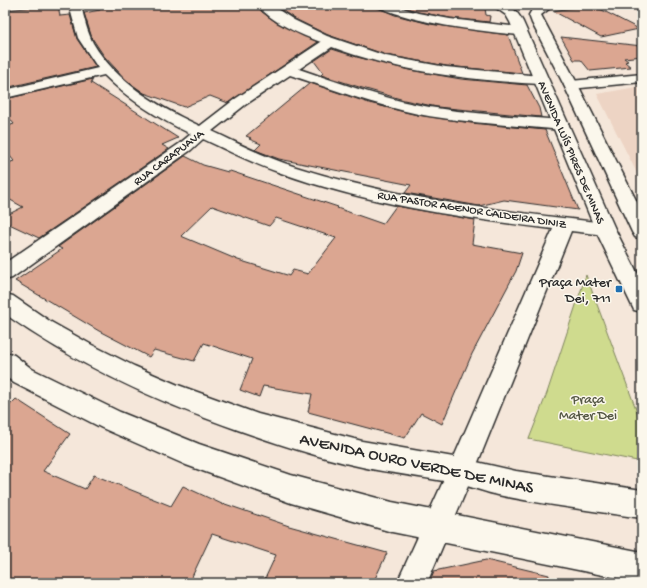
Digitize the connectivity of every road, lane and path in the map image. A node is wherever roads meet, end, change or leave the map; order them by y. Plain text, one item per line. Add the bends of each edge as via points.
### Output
1 (75, 5) edge
2 (264, 5) edge
3 (382, 5) edge
4 (498, 5) edge
5 (548, 5) edge
6 (520, 31) junction
7 (330, 42) junction
8 (107, 70) junction
9 (289, 70) junction
10 (642, 78) edge
11 (541, 80) junction
12 (571, 85) junction
13 (5, 94) edge
14 (561, 125) junction
15 (201, 133) junction
16 (564, 224) junction
17 (640, 227) edge
18 (605, 229) junction
19 (5, 273) edge
20 (5, 302) edge
21 (642, 304) edge
22 (5, 362) edge
23 (461, 472) junction
24 (642, 504) edge
25 (437, 526) junction
26 (642, 568) edge
27 (412, 583) edge

1 - 8 street, RUA PASTOR AGENOR CALDEIRA DINIZ via 80,28 89,47
2 - 7 street via 276,15
3 - 6 street via 446,22
4 - 6 main road, AVENIDA LUÍS PIRES DE MINAS via 515,16
5 - 12 main road, AVENIDA LUÍS PIRES DE MINAS via 535,14
6 - 11 main road, AVENIDA LUÍS PIRES DE MINAS
7 - 9 street, RUA CARAPUAVA
7 - 11 street via 399,62 453,72
8 - 13 street
8 - 15 street, RUA PASTOR AGENOR CALDEIRA DINIZ via 147,104
9 - 14 street via 417,108 454,115
9 - 15 street, RUA CARAPUAVA via 219,117
10 - 12 street
11 - 14 main road, AVENIDA LUÍS PIRES DE MINAS
12 - 17 main road, AVENIDA LUÍS PIRES DE MINAS
14 - 18 main road, AVENIDA LUÍS PIRES DE MINAS
15 - 16 street, RUA PASTOR AGENOR CALDEIRA DINIZ via 288,170 377,194 454,209
15 - 19 street, RUA CARAPUAVA via 185,147
16 - 18 street, RUA PASTOR AGENOR CALDEIRA DINIZ
16 - 23 street
18 - 21 main road, AVENIDA LUÍS PIRES DE MINAS
20 - 23 main road, AVENIDA OURO VERDE DE MINAS via 106,364 202,406 267,428 350,451
22 - 25 main road via 23,376 111,420 196,456 291,489 392,518
23 - 24 main road, AVENIDA OURO VERDE DE MINAS via 551,491
23 - 25 street
25 - 26 main road
25 - 27 street

